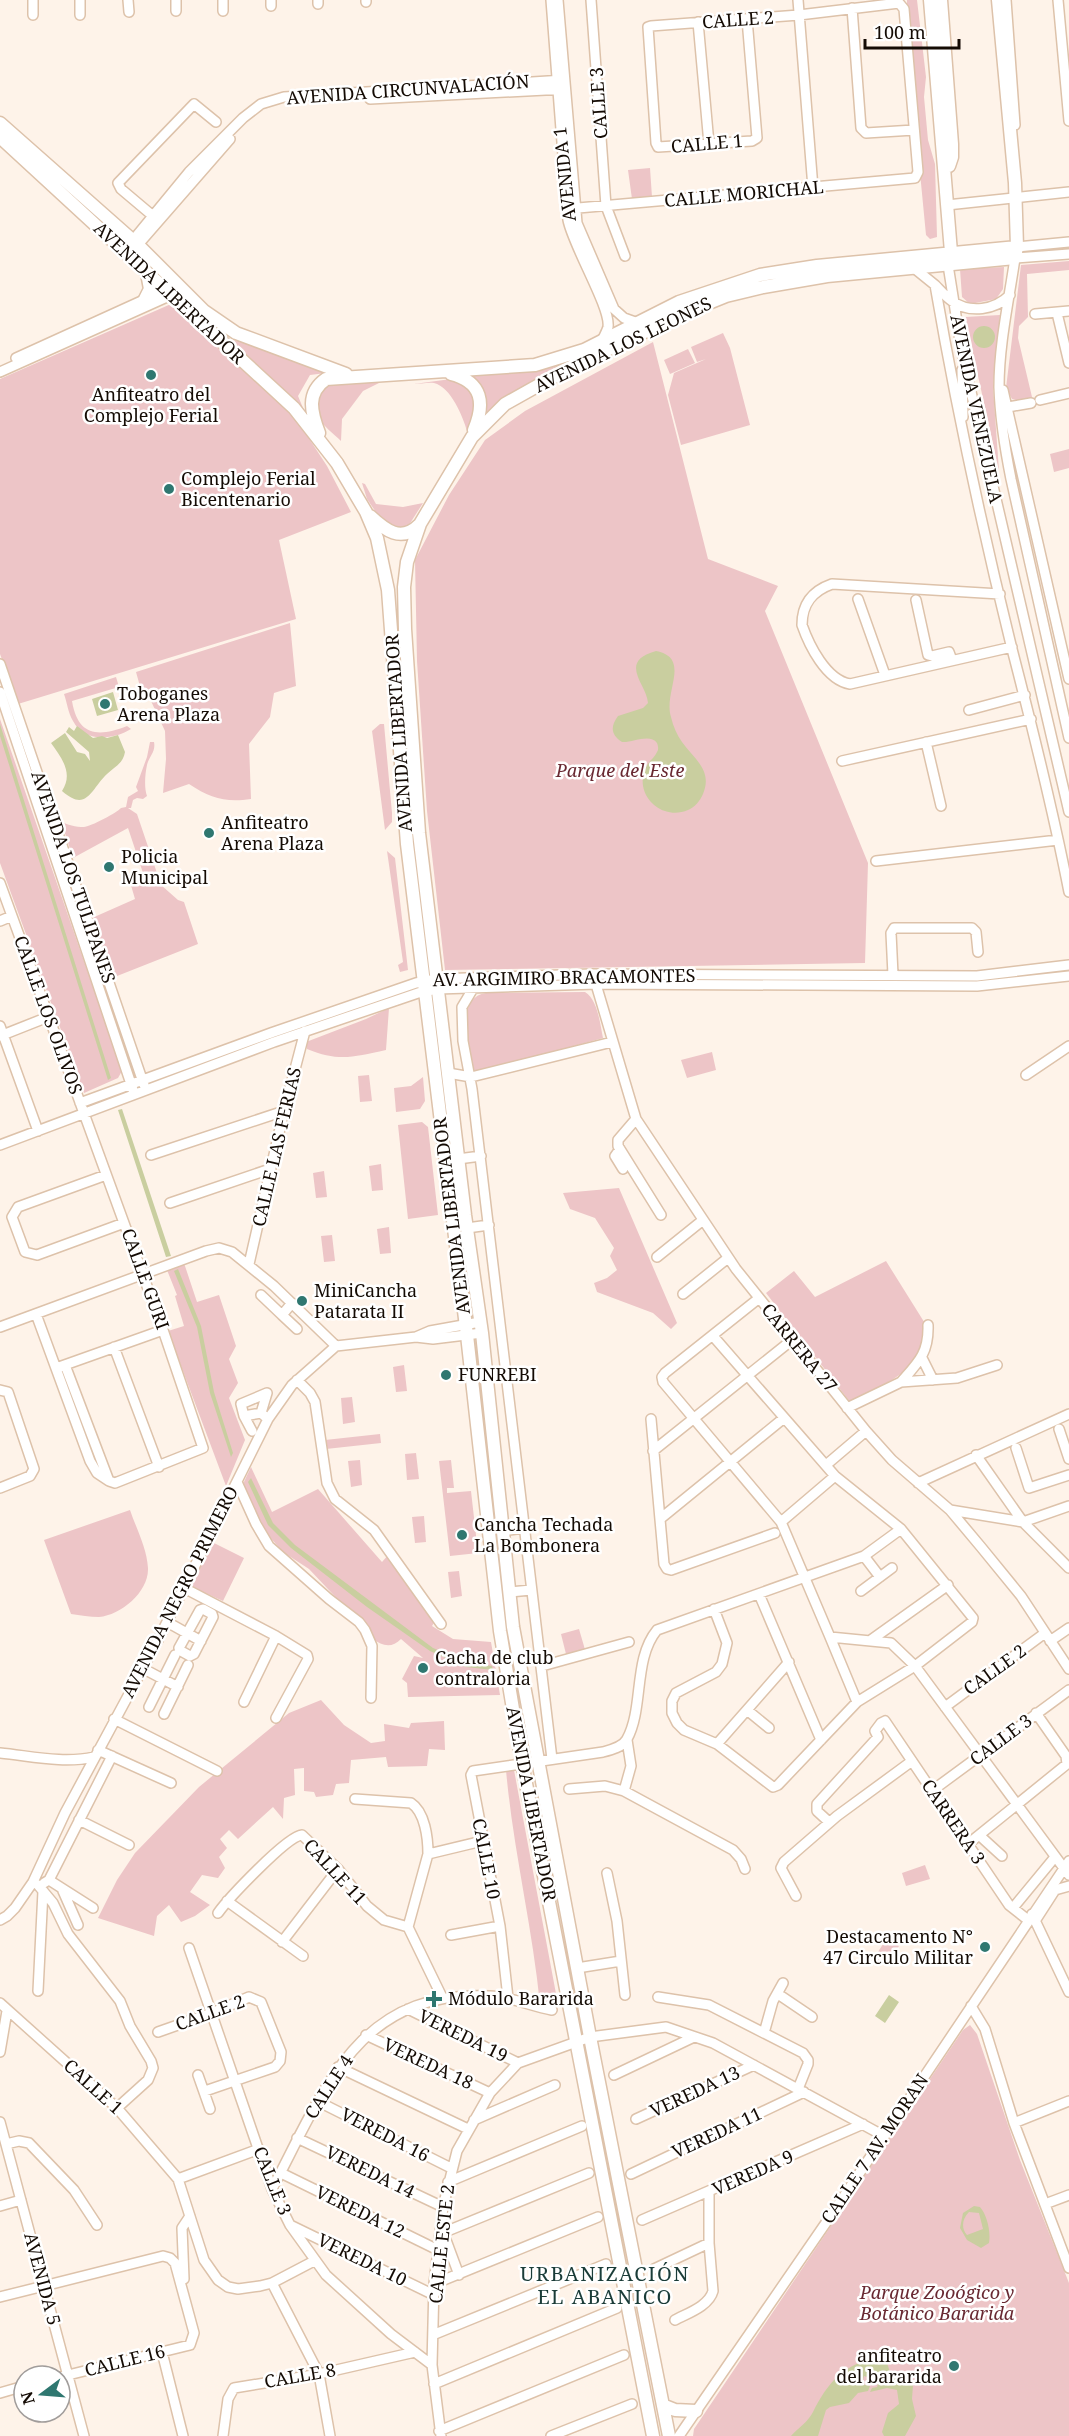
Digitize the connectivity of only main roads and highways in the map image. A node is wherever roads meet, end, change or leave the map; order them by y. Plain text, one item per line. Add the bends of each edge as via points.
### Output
1 (928, 0) edge
2 (941, 0) edge
3 (998, 0) edge
4 (0, 123) edge
5 (0, 137) edge
6 (945, 171) junction
7 (951, 252) junction
8 (1016, 252) junction
9 (948, 265) junction
10 (147, 273) junction
11 (145, 299) road end
12 (442, 372) junction
13 (352, 376) junction
14 (472, 437) junction
15 (323, 442) junction
16 (366, 512) junction
17 (420, 524) junction
18 (430, 985) junction
19 (665, 2406) junction
20 (696, 2411) road end
21 (653, 2436) edge
22 (669, 2436) edge

1 - 6 main road, AVENIDA VENEZUELA
2 - 6 main road via 952,144 952,157
3 - 8 main road, AVENIDA VENEZUELA via 1015,183
4 - 13 main road via 136,242 204,311 236,333
5 - 10 main road, AVENIDA LIBERTADOR
6 - 7 main road, AVENIDA VENEZUELA
7 - 8 main road, AVENIDA LOS LEONES
7 - 9 main road, AVENIDA VENEZUELA
7 - 12 main road, AVENIDA LOS LEONES via 760,275 679,302 558,360
8 - 9 main road, AVENIDA LOS LEONES
9 - 14 main road, AVENIDA LOS LEONES via 827,276 726,296 684,312 527,391 505,404
10 - 11 main road via 150,289
10 - 15 main road, AVENIDA LIBERTADOR via 294,408
12 - 13 main road, AVENIDA LOS LEONES
12 - 14 main road via 467,380 475,388 481,411
13 - 15 main road, AVENIDA LOS LEONES via 326,379 313,393 310,401
14 - 17 main road, AVENIDA LOS LEONES
15 - 16 main road, AVENIDA LIBERTADOR
16 - 17 main road via 383,528 398,535 413,531
16 - 18 main road, AVENIDA LIBERTADOR via 388,590 406,837
17 - 18 main road, AVENIDA LIBERTADOR via 407,562 404,587
18 - 19 main road, AVENIDA LIBERTADOR via 448,1073 481,1328 513,1627 636,2277
18 - 21 main road, AVENIDA LIBERTADOR via 500,1631 522,1763
19 - 20 main road
19 - 22 main road, AVENIDA LIBERTADOR

